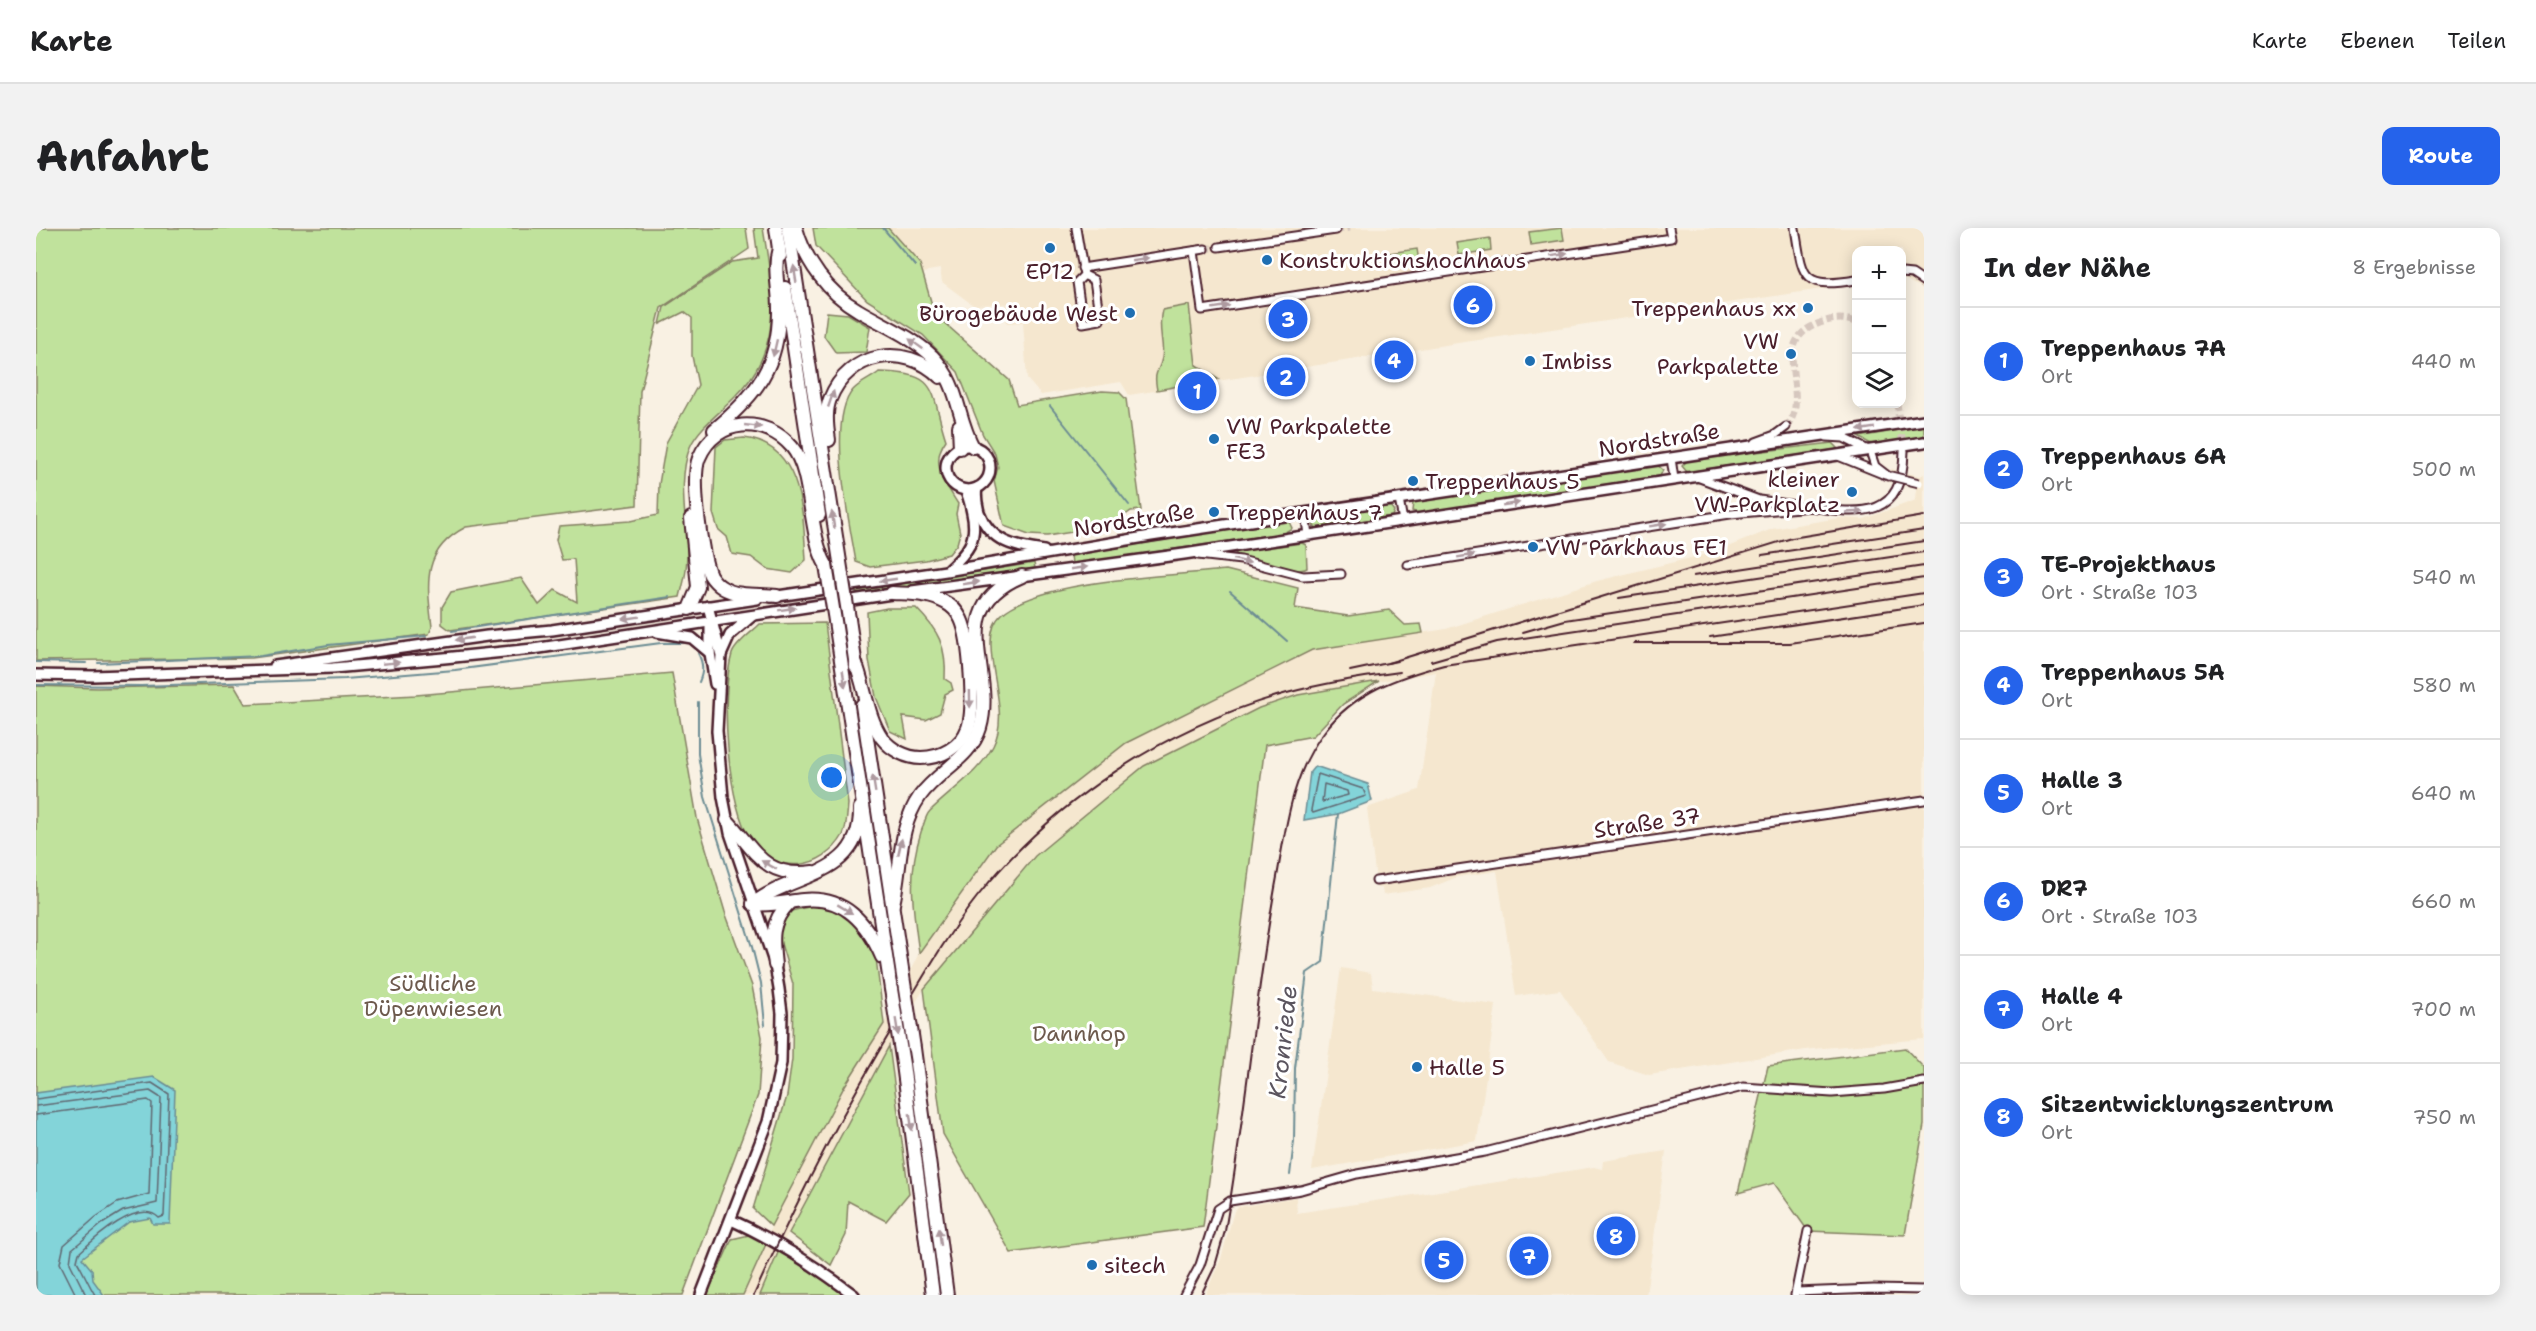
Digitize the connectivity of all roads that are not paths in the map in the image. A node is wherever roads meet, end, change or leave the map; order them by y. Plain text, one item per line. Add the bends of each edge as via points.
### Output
1 (776, 228) edge
2 (788, 228) edge
3 (796, 228) edge
4 (1076, 228) edge
5 (1669, 228) edge
6 (1795, 228) edge
7 (1336, 230) dead end
8 (779, 248) junction
9 (1219, 248) tunnel mouth
10 (1205, 249) tunnel mouth
11 (1194, 251) junction
12 (1083, 272) junction
13 (1906, 273) edge
14 (1852, 281) edge
15 (1924, 282) edge
16 (1924, 420) edge
17 (1786, 427) tunnel mouth
18 (1814, 436) junction
19 (1924, 442) edge
20 (973, 447) junction
21 (1745, 447) junction
22 (960, 448) junction
23 (1870, 451) junction
24 (1904, 451) tunnel mouth
25 (1838, 456) junction
26 (1671, 458) junction
27 (1694, 476) junction
28 (1889, 476) junction
29 (827, 477) junction
30 (1674, 479) junction
31 (1921, 483) edge
32 (977, 488) junction
33 (965, 490) junction
34 (1399, 499) junction
35 (1811, 507) junction
36 (1305, 513) junction
37 (1403, 521) junction
38 (1308, 536) junction
39 (1053, 553) junction
40 (1184, 554) junction
41 (1408, 564) dead end
42 (826, 565) junction
43 (946, 571) junction
44 (1341, 574) dead end
45 (1022, 576) junction
46 (892, 593) junction
47 (777, 596) junction
48 (708, 606) junction
49 (689, 609) junction
50 (754, 614) junction
51 (710, 621) junction
52 (648, 631) junction
53 (710, 653) junction
54 (721, 655) junction
55 (855, 661) junction
56 (243, 671) junction
57 (36, 675) edge
58 (717, 695) junction
59 (860, 786) junction
60 (1924, 800) edge
61 (727, 820) junction
62 (826, 870) junction
63 (1376, 881) dead end
64 (789, 902) junction
65 (753, 904) junction
66 (892, 904) junction
67 (775, 965) junction
68 (888, 970) junction
69 (1924, 1082) edge
70 (731, 1220) junction
71 (1808, 1231) dead end
72 (1924, 1290) edge
73 (1796, 1293) edge
74 (701, 1295) edge
75 (854, 1295) edge
76 (933, 1295) edge
77 (947, 1295) edge
78 (1184, 1295) edge

1 - 8 highway
29 -> 2 highway
20 -> 3 highway via 959,401 942,369 918,343 856,309 826,285
4 - 12 street
11 -> 5 street via 1202,310 1671,238
6 - 14 street via 1807,277 1828,285
7 - 9 street
8 - 42 highway
8 -> 49 highway via 775,261 779,309 772,360 748,401 702,442 688,476 698,575 698,592
10 - 11 street
12 -> 11 street
12 - 12 street via 1077,282 1083,323 1100,320 1094,280
13 - 15 street
16 -> 18 street, Nordstraße
17 - 21 street
18 - 21 street, Nordstraße
18 - 23 street via 1844,438
19 - 23 street, Nordstraße
20 - 22 street
20 - 32 street via 985,455 989,465 986,480
21 - 26 street, Nordstraße
29 -> 22 highway via 831,459 829,400 840,379 852,368 888,354 918,361 941,378 957,413
22 - 33 street via 950,456 946,470 952,483
23 - 25 street, Nordstraße
23 - 28 street via 1875,466
35 -> 24 street via 1851,513 1878,506 1898,486 1904,469
25 - 27 street, Nordstraße
25 - 28 street
26 - 30 street
26 - 34 street, Nordstraße
27 - 30 street, Nordstraße
27 - 35 street via 1759,500
28 - 31 street, bridge
55 -> 29 highway, bridge
37 -> 30 street, Nordstraße
32 - 33 street
32 - 39 street via 981,517 994,536 1017,546
33 - 43 street via 975,535 965,555
34 - 36 street, Nordstraße
34 - 37 street
41 -> 35 street via 1730,514
36 - 38 street
36 - 39 street, Nordstraße
37 - 38 street, Nordstraße
38 - 40 street, Nordstraße
39 - 43 street, Nordstraße
40 -> 44 street, Nordstraße via 1222,557 1303,576
45 -> 40 street, Nordstraße
47 -> 42 highway via 734,592 722,587 709,573 695,475 698,458 706,445 724,430 759,425 773,430 794,450 801,463 818,550
42 -> 59 highway, bridge
43 -> 47 street, Nordstraße
46 -> 45 street, Nordstraße
66 -> 45 highway via 909,816 933,780 967,750 980,727 977,638 983,608 996,589
50 -> 46 street, Nordstraße
46 -> 55 highway via 933,597 947,603 962,620 971,699 968,727 954,748 932,758 905,755 883,740 870,713
47 - 48 street, Nordstraße
48 - 49 street, Nordstraße
48 - 51 street
49 -> 56 street, Nordstraße
50 - 51 street, Nordstraße
50 - 54 street via 730,635
51 - 52 street, Nordstraße
51 - 53 street
51 - 54 street
52 - 53 street via 692,638
56 -> 52 street, Nordstraße via 333,668 466,656
53 - 58 street
54 - 58 street
66 -> 55 highway
56 - 57 street
58 - 61 street via 719,760
59 - 62 highway via 860,813 851,846
59 - 68 highway
60 - 63 street, Straße 37
62 -> 61 highway via 800,874 770,867
61 - 65 street
62 - 65 highway via 766,893
64 - 65 highway via 774,906
64 - 67 highway via 773,925
64 -> 68 highway via 816,899 850,910 873,937
65 - 67 street
77 -> 66 highway, bridge
67 - 70 street via 782,1030 776,1093
68 -> 76 highway, bridge
69 - 78 street via 1840,1093 1743,1087 1485,1152 1226,1202 1218,1209 1200,1265
70 - 74 street
70 - 75 street via 786,1247
71 - 73 street
72 - 73 street

